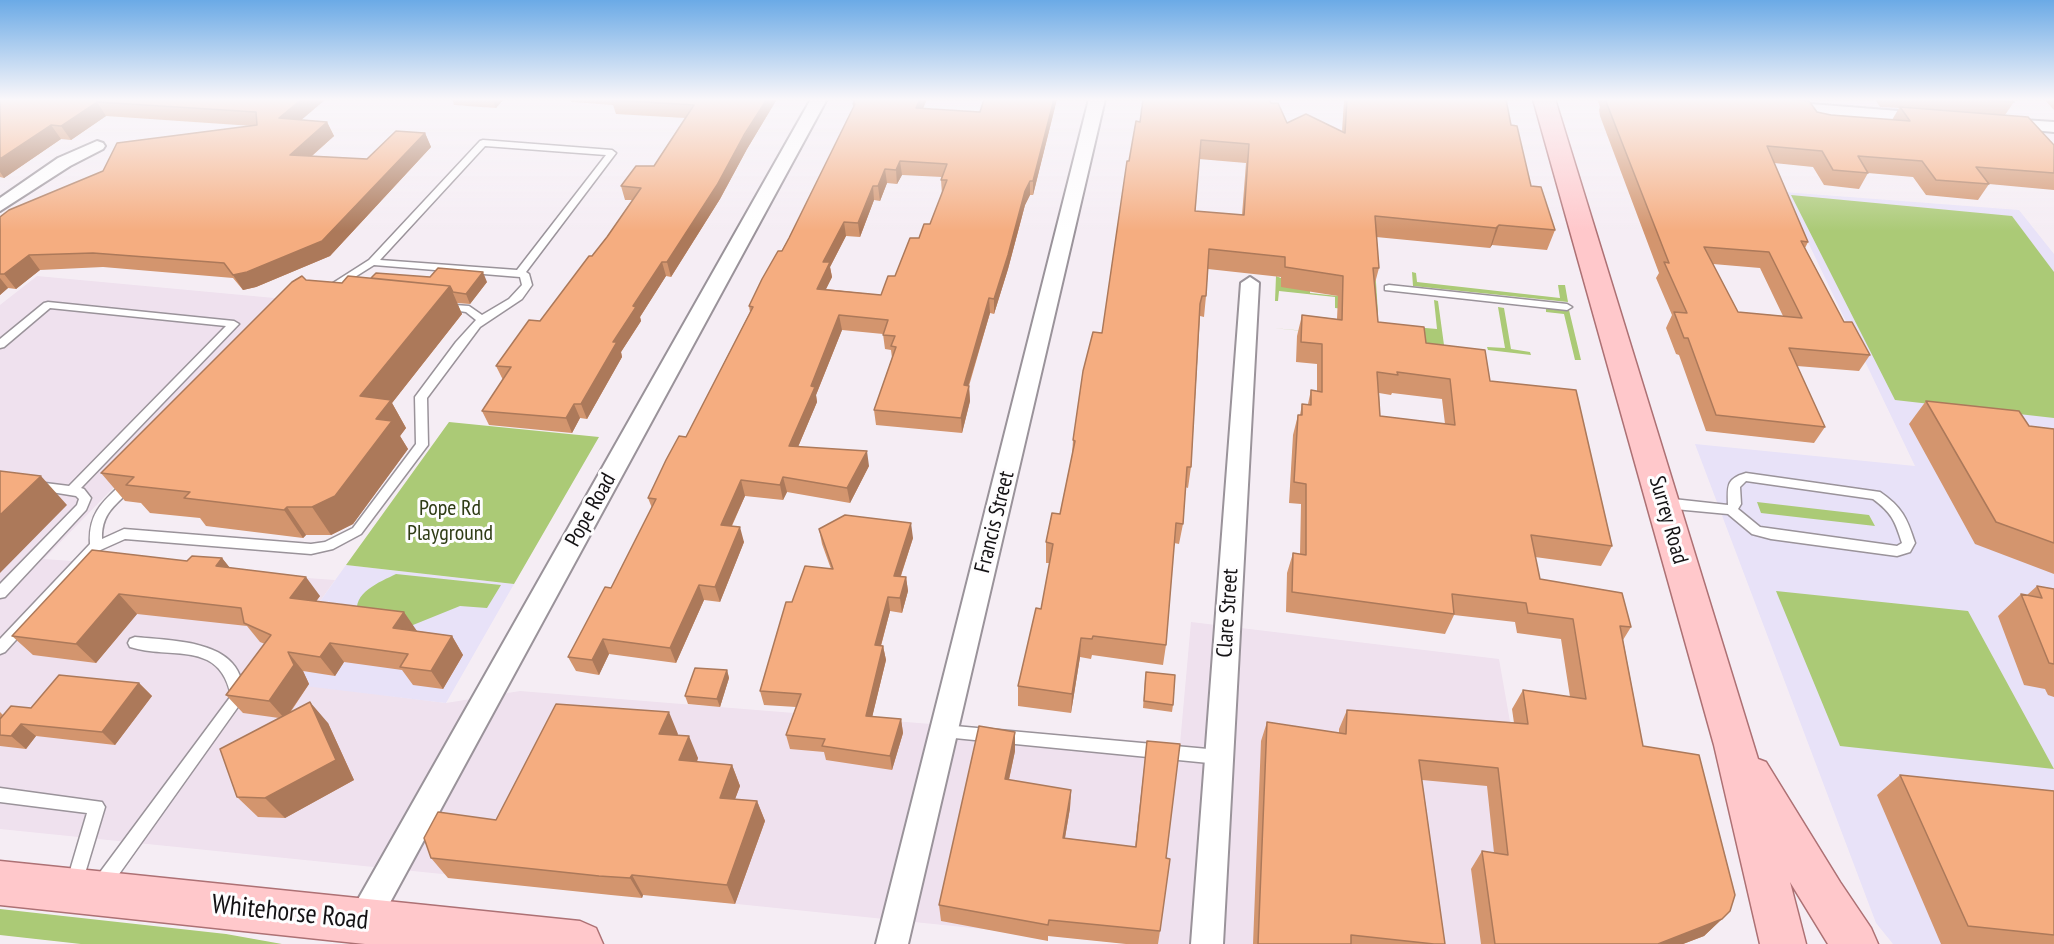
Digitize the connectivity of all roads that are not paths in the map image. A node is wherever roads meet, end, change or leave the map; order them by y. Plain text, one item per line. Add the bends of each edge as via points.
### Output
1 (483, 143) edge
2 (484, 143) edge
3 (795, 143) edge
4 (1086, 143) edge
5 (1557, 143) edge
6 (97, 146) dead end
7 (0, 206) edge
8 (372, 262) junction
9 (519, 274) junction
10 (1250, 283) dead end
11 (1389, 288) dead end
12 (343, 296) edge
13 (435, 305) edge
14 (1567, 307) dead end
15 (481, 320) junction
16 (0, 345) edge
17 (141, 471) edge
18 (21, 485) edge
19 (72, 490) junction
20 (1662, 503) junction
21 (1731, 510) junction
22 (96, 546) junction
23 (0, 593) edge
24 (135, 643) dead end
25 (0, 648) edge
26 (944, 731) junction
27 (1734, 745) junction
28 (1219, 757) junction
29 (0, 795) edge
30 (0, 883) edge
31 (83, 892) junction
32 (363, 921) junction
33 (1777, 937) edge
34 (580, 944) edge
35 (892, 944) edge
36 (1207, 944) edge
37 (1856, 944) edge

1 - 8 lane
2 - 9 lane via 612,153
3 - 32 street, Pope Road
4 - 26 street, Francis Street
5 - 20 main road, Surrey Road
6 - 7 street via 64,162
8 - 9 lane
8 - 12 lane via 316,296
9 - 15 lane via 524,274 527,285 523,294
10 - 28 street, Clare Street
11 - 14 lane
13 - 15 lane via 469,309 477,312
15 - 22 lane via 422,398 422,446 368,518 344,540 311,549 124,534
16 - 19 lane via 48,305 234,324
17 - 22 lane via 100,513 94,525
18 - 19 lane
19 - 23 lane via 85,498 82,507
20 - 21 lane
20 - 27 main road, Surrey Road
21 - 21 lane via 1756,531 1771,534 1897,550 1905,549 1909,543 1905,527 1890,505 1876,495 1857,491 1746,477 1734,485 1735,504
22 - 25 lane
24 - 31 lane via 202,651 224,661 237,682 238,697
26 - 28 lane
26 - 35 street, Francis Street
27 - 33 main road, Surrey Road
27 - 37 main road via 1824,898
28 - 36 street, Clare Street
29 - 31 lane via 97,807
30 - 31 main road, Whitehorse Road
31 - 32 main road, Whitehorse Road
32 - 34 main road, Whitehorse Road

